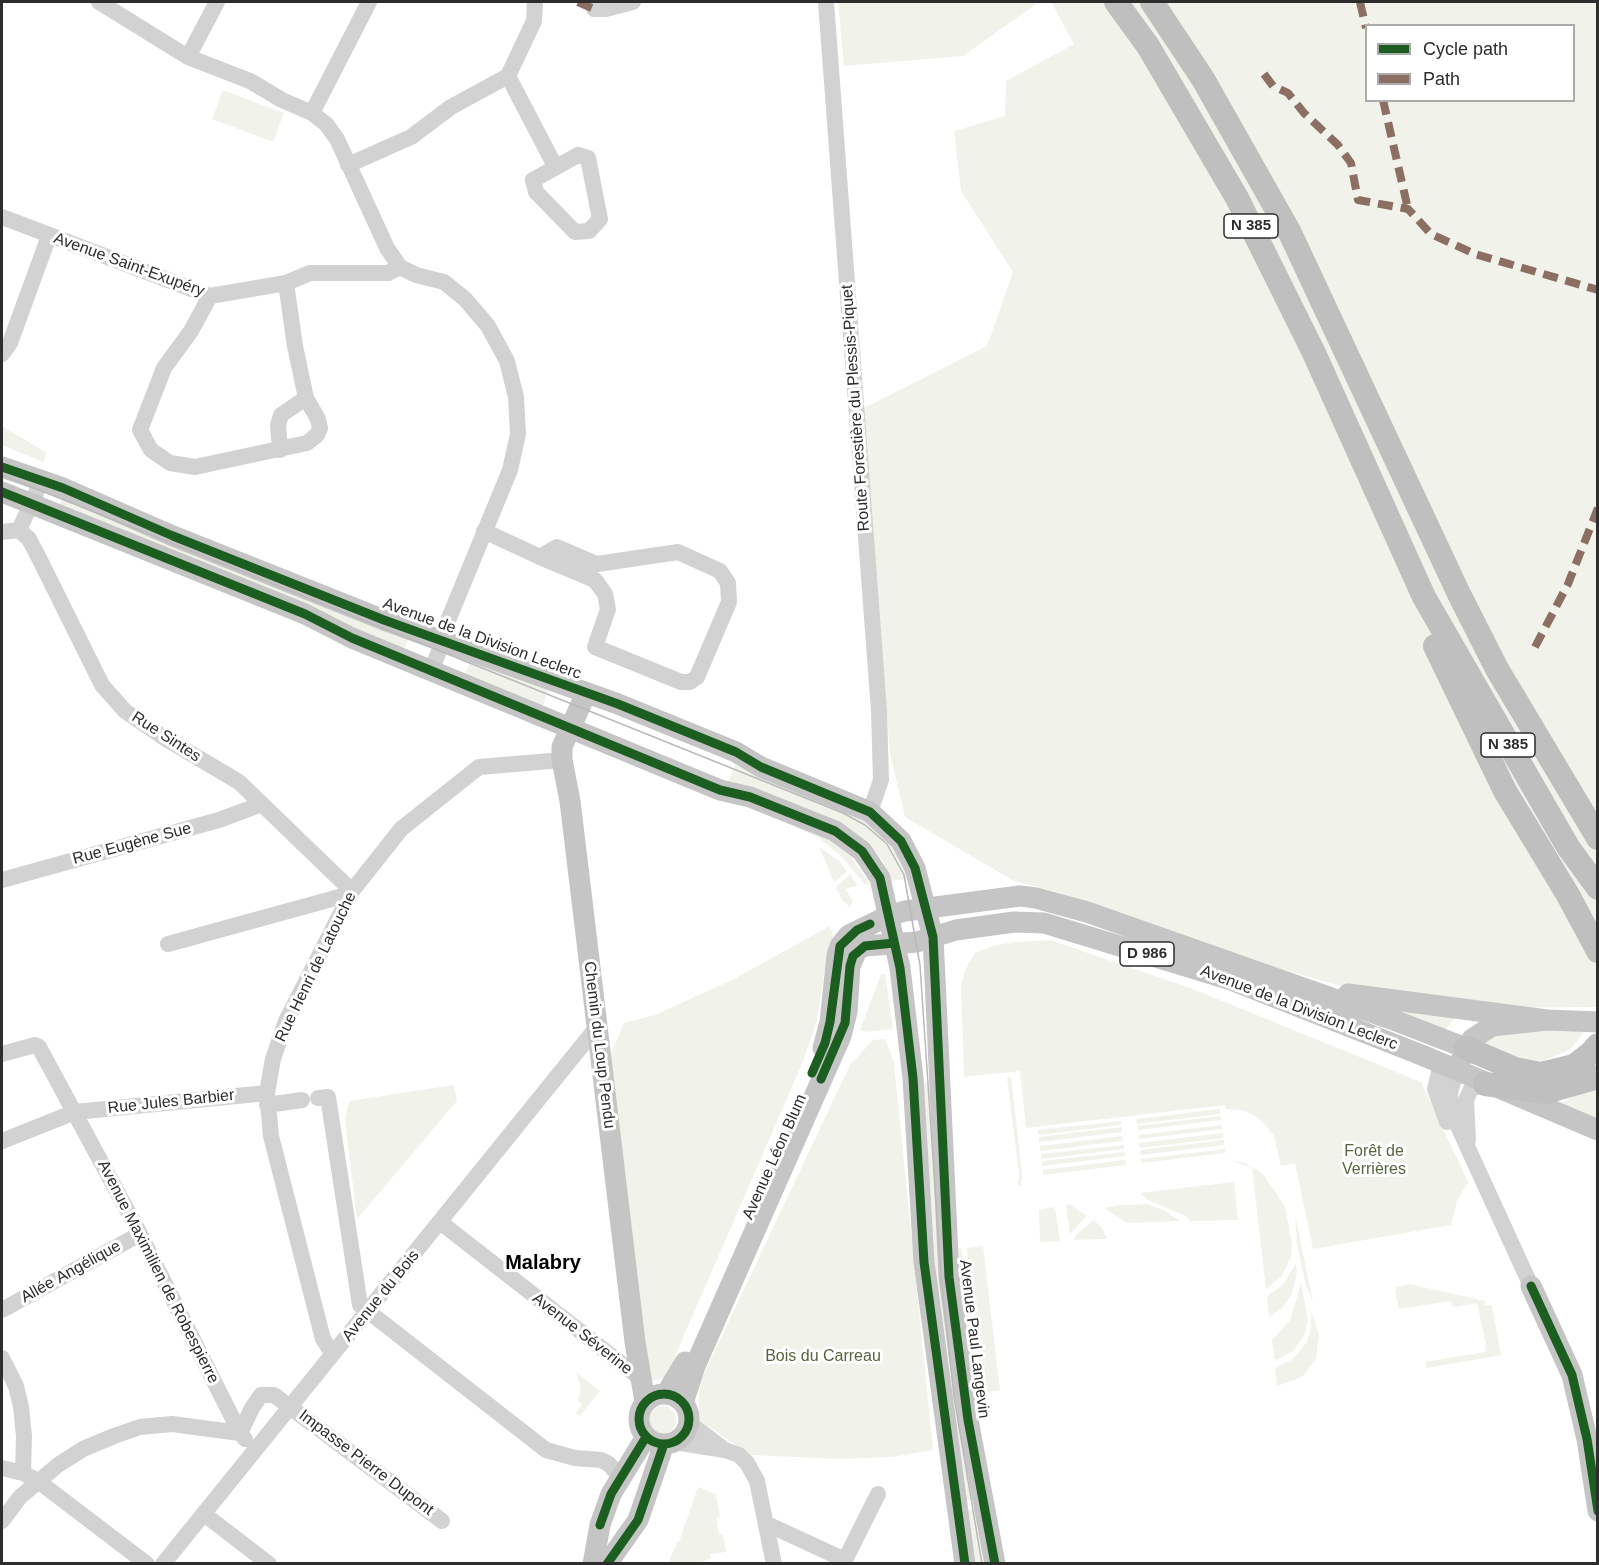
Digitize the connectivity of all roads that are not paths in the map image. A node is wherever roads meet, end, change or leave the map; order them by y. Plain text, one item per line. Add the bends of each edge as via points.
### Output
1 (99, 2) edge
2 (218, 2) edge
3 (369, 2) edge
4 (535, 2) edge
5 (633, 2) edge
6 (826, 2) edge
7 (1116, 2) edge
8 (1152, 2) edge
9 (594, 9) dead end
10 (188, 57) junction
11 (508, 76) junction
12 (312, 113) junction
13 (348, 165) junction
14 (555, 166) junction
15 (2, 217) edge
16 (49, 236) junction
17 (400, 267) junction
18 (286, 283) junction
19 (210, 296) junction
20 (2, 354) edge
21 (306, 398) junction
22 (280, 450) junction
23 (2, 466) edge
24 (42, 480) junction
25 (2, 492) edge
26 (32, 506) junction
27 (19, 530) junction
28 (484, 531) junction
29 (2, 532) edge
30 (540, 557) junction
31 (1424, 597) junction
32 (444, 639) junction
33 (431, 671) junction
34 (586, 693) junction
35 (573, 728) junction
36 (1548, 758) junction
37 (562, 760) junction
38 (262, 804) junction
39 (870, 812) junction
40 (1598, 817) edge
41 (1598, 838) edge
42 (2, 880) edge
43 (1598, 888) edge
44 (351, 892) junction
45 (928, 908) junction
46 (881, 932) junction
47 (933, 937) junction
48 (168, 944) dead end
49 (1598, 951) edge
50 (1281, 980) junction
51 (1510, 1014) junction
52 (1547, 1020) junction
53 (1590, 1022) edge
54 (597, 1027) junction
55 (1458, 1045) junction
56 (1598, 1045) edge
57 (2, 1054) edge
58 (1449, 1068) junction
59 (1598, 1077) edge
60 (1485, 1084) junction
61 (267, 1099) junction
62 (75, 1112) junction
63 (1598, 1130) edge
64 (2, 1141) edge
65 (1476, 1167) junction
66 (1485, 1187) junction
67 (440, 1222) junction
68 (140, 1234) junction
69 (1531, 1286) joint
70 (2, 1310) edge
71 (367, 1312) junction
72 (333, 1354) junction
73 (2, 1358) edge
74 (640, 1378) junction
75 (645, 1402) junction
76 (290, 1406) junction
77 (679, 1406) junction
78 (240, 1433) junction
79 (662, 1441) junction
80 (255, 1450) junction
81 (725, 1450) junction
82 (2, 1468) edge
83 (22, 1473) junction
84 (38, 1481) junction
85 (616, 1486) junction
86 (878, 1494) dead end
87 (643, 1510) junction
88 (1598, 1511) edge
89 (204, 1514) junction
90 (2, 1521) edge
91 (442, 1521) dead end
92 (767, 1524) junction
93 (844, 1562) edge
94 (147, 1563) edge
95 (164, 1563) edge
96 (268, 1563) edge
97 (593, 1563) edge
98 (607, 1563) edge
99 (774, 1563) edge
100 (965, 1563) edge
101 (994, 1563) edge

1 - 10 street
2 - 10 street
3 - 12 street
4 - 11 street via 534,21
5 - 9 street
6 - 39 street, Route Forestière du Plessis-Piquet via 879,711 881,780
7 - 31 highway, N 385 via 1148,46 1237,198 1314,353
8 - 36 highway, N 385 via 1203,79 1290,233 1454,584
10 - 12 street via 250,81
11 - 13 street via 451,107 411,137
11 - 14 street
12 - 13 street via 337,139
13 - 17 street
14 - 14 street via 578,155 588,158 600,219 589,231 574,232 536,192 533,180
15 - 16 street, Avenue Saint-Exupéry
16 - 19 street, Avenue Saint-Exupéry
16 - 20 street via 10,343
17 - 18 street, Avenue Saint-Exupéry via 388,273 310,273
17 - 28 street via 444,282 465,299 488,326 507,361 516,397 518,434 510,470
18 - 19 street, Avenue Saint-Exupéry
18 - 21 street
19 - 22 street via 164,368 140,430 151,450 171,463 195,467
21 - 22 street via 281,415
21 - 22 street via 318,419 317,435 307,443
23 - 24 main road, Avenue de la Division Leclerc
24 - 26 street
24 - 32 main road, Avenue de la Division Leclerc via 384,620
25 - 26 main road
26 - 27 street
26 - 33 main road via 304,614
27 - 29 street
27 - 38 street, Rue Sintes via 29,539 85,655 125,711 238,782
28 - 30 street
28 - 32 street
30 - 30 street via 595,580 605,594 608,609 595,647 681,682 697,677 729,602 728,584 720,571 678,552 609,565 557,547
31 - 43 highway, N 385 via 1557,828
31 - 49 highway via 1424,622 1490,760
32 - 33 street
32 - 34 main road, Avenue de la Division Leclerc
33 - 35 main road
34 - 35 main road, Chemin du Loup Pendu
34 - 39 main road, Avenue de la Division Leclerc via 736,752 761,767
35 - 37 main road, Chemin du Loup Pendu via 562,747
35 - 46 main road via 720,790 750,797 835,831 868,858 883,886
36 - 40 highway via 1565,770
36 - 41 highway, N 385
37 - 44 street, Rue Henri de Latouche via 479,766 401,829
37 - 54 main road, Chemin du Loup Pendu
38 - 42 street, Rue Eugène Sue via 219,820
38 - 44 street, Rue Sintes
39 - 45 main road, Avenue de la Division Leclerc via 901,841
44 - 48 street
44 - 61 street, Rue Henri de Latouche via 286,1021 273,1059
45 - 46 main road
45 - 47 main road, Avenue Paul Langevin
45 - 50 main road, Avenue de la Division Leclerc / D 986 via 1020,896 1056,902
46 - 47 main road, Avenue de la Division Leclerc via 917,942
46 - 77 main road, Avenue Léon Blum via 854,956 841,1036
46 - 100 main road via 900,968 914,1078 924,1262
47 - 58 main road, Avenue de la Division Leclerc / D 986 via 1014,921 1044,923 1231,980
47 - 101 main road, Avenue Paul Langevin via 949,1277 968,1420
50 - 51 main road via 1349,994
50 - 55 main road, Avenue de la Division Leclerc
51 - 52 main road
51 - 55 main road via 1466,1019 1457,1026
52 - 53 main road
52 - 55 main road via 1492,1026
54 - 67 street, Avenue du Bois
54 - 74 main road, Chemin du Loup Pendu
55 - 56 highway via 1515,1069 1541,1074 1574,1066
55 - 58 main road
57 - 62 street, Avenue Maximilien de Robespierre via 39,1047
58 - 60 main road, Avenue de la Division Leclerc / D 986
58 - 65 street via 1451,1111
58 - 66 street via 1435,1085 1437,1099 1461,1150
59 - 60 highway via 1546,1092
60 - 63 main road, D 986
60 - 65 street via 1471,1089 1466,1100 1467,1130
61 - 62 street, Rue Jules Barbier
61 - 71 street, Rue Jules Barbier via 328,1097 358,1296
61 - 72 street, Rue Henri de Latouche via 271,1136 323,1339
62 - 64 street, Rue Jules Barbier
62 - 68 street, Avenue Maximilien de Robespierre
65 - 66 street
66 - 69 street
67 - 71 street, Avenue du Bois
67 - 74 street, Avenue Séverine
68 - 70 street, Allée Angélique
68 - 78 street, Avenue Maximilien de Robespierre
69 - 88 main road via 1572,1375
71 - 72 street, Avenue du Bois
71 - 85 street via 546,1450 609,1464
72 - 76 street, Avenue du Bois
73 - 83 street via 21,1407
74 - 75 main road, Chemin du Loup Pendu
75 - 77 main road via 658,1395
75 - 79 main road via 639,1423
76 - 78 street, Impasse Pierre Dupont via 274,1395 261,1395
76 - 80 street, Avenue du Bois
76 - 91 street, Impasse Pierre Dupont
77 - 79 main road via 684,1434
77 - 81 street
78 - 80 street, Avenue Maximilien de Robespierre
78 - 84 street via 171,1424 140,1428 83,1449
79 - 81 street
79 - 85 main road
79 - 87 main road
80 - 89 street, Avenue du Bois
81 - 92 street via 739,1455 754,1473
82 - 83 street
83 - 84 street
84 - 90 street
84 - 94 street
85 - 87 main road via 621,1505
85 - 97 main road via 600,1525
86 - 93 street
87 - 98 main road
89 - 95 street, Avenue du Bois
89 - 96 street
92 - 93 street
92 - 99 street

